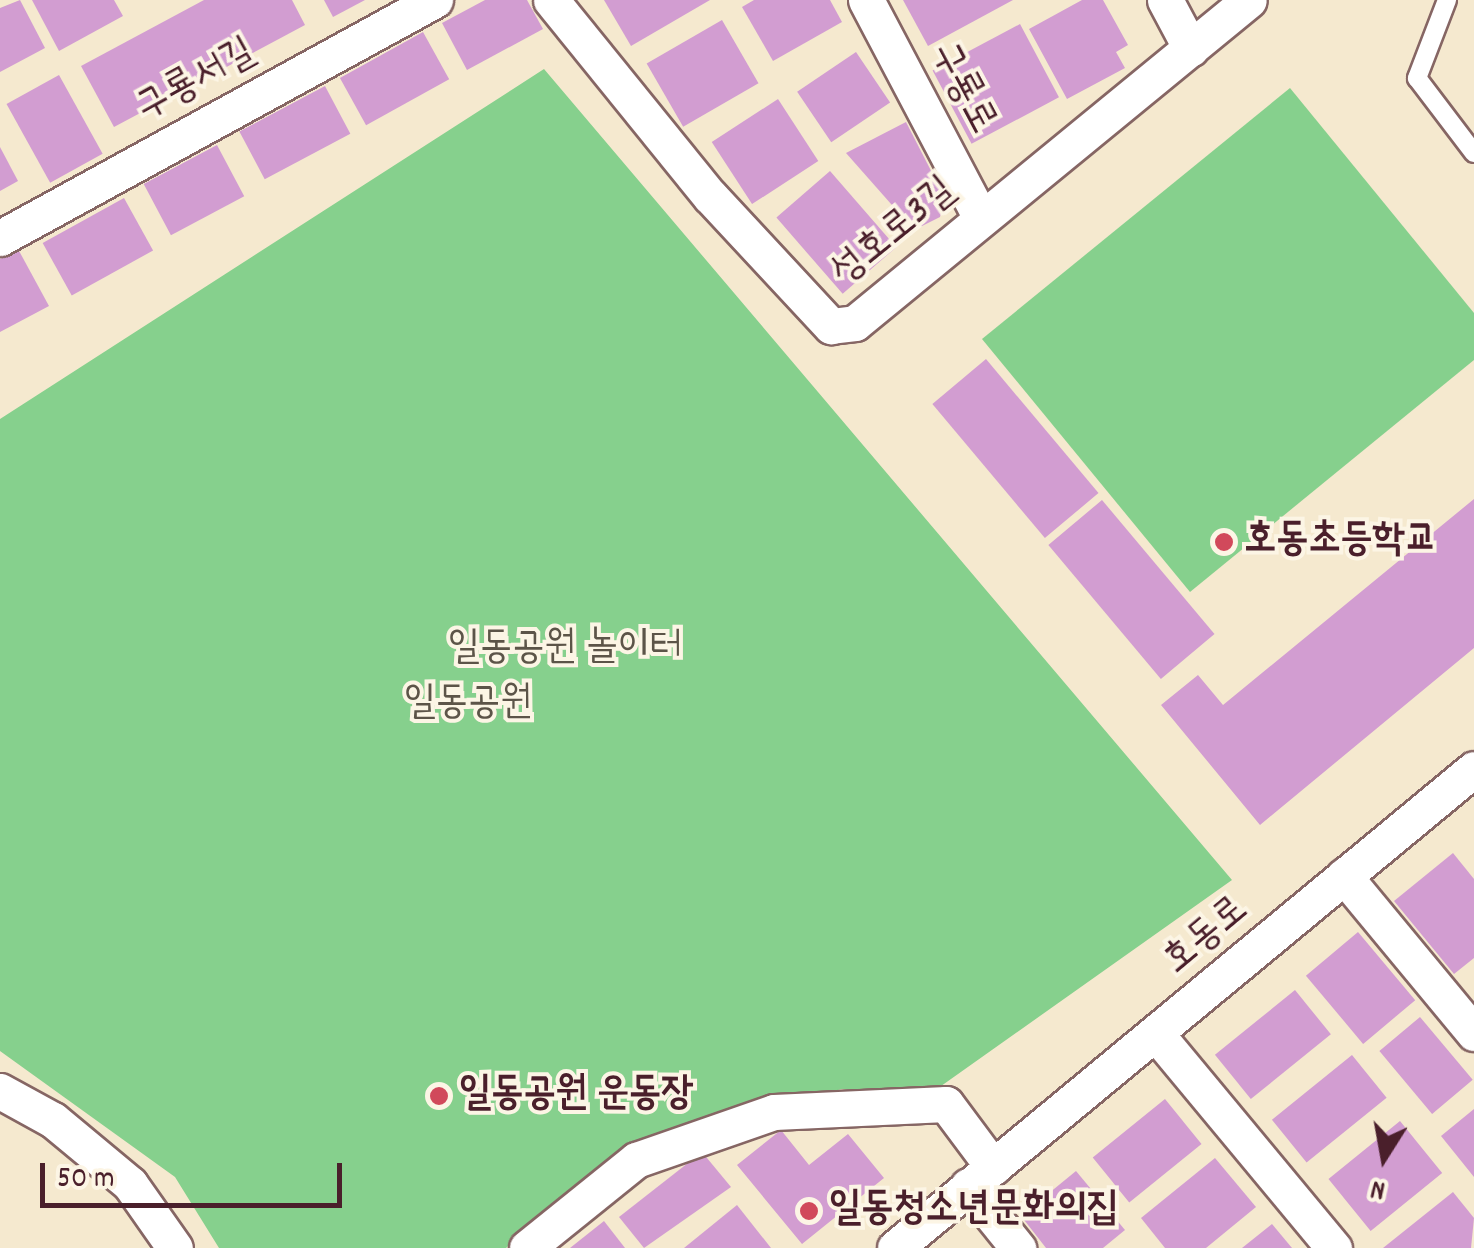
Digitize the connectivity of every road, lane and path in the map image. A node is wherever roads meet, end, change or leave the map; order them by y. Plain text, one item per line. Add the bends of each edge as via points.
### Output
1 (435, 0) edge
2 (550, 0) edge
3 (866, 0) edge
4 (1165, 0) edge
5 (1250, 0) edge
6 (1447, 0) edge
7 (1191, 49) junction
8 (1474, 154) edge
9 (982, 218) junction
10 (0, 238) edge
11 (1474, 769) edge
12 (1344, 876) junction
13 (1474, 1032) edge
14 (1157, 1035) junction
15 (0, 1091) edge
16 (981, 1177) junction
17 (175, 1248) edge
18 (527, 1248) edge
19 (895, 1248) edge
20 (1018, 1248) edge
21 (1334, 1248) edge

1 - 10 street, 구룡서길
2 - 9 street, 성호로3길 via 710,196 831,326 855,323
3 - 9 street, 구룡로
4 - 7 street
5 - 7 street, 성호로3길
6 - 8 lane via 1418,78
7 - 9 street, 성호로3길
11 - 12 street, 호동로
12 - 13 street
12 - 14 street, 호동로
14 - 16 street, 호동로
14 - 21 street
15 - 17 street via 53,1120 130,1184
16 - 18 street via 946,1104 774,1112 636,1160
16 - 19 street, 호동로
16 - 20 street

